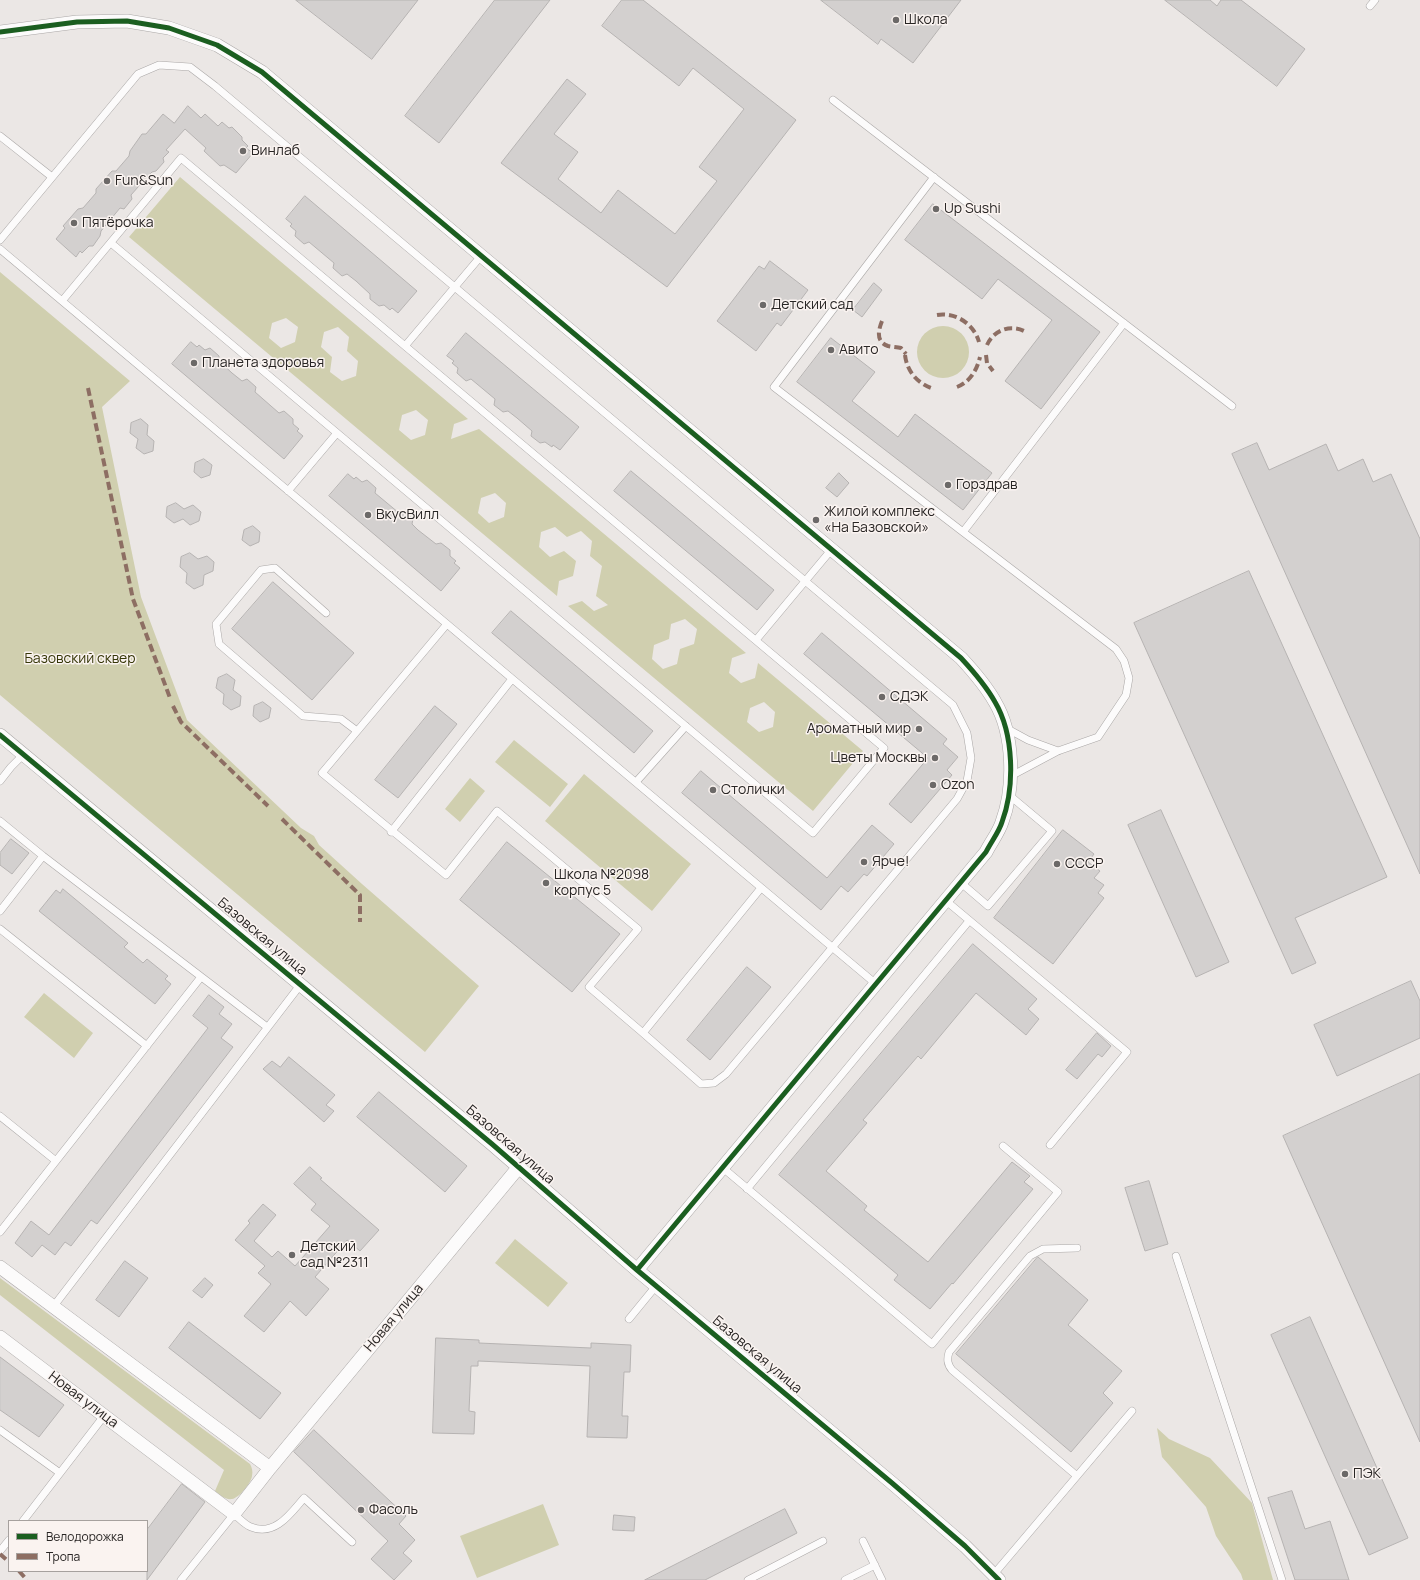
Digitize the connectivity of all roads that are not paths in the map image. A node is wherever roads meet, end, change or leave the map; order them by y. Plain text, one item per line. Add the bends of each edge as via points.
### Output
1 (1375, 0) edge
2 (1370, 6) dead end
3 (0, 32) edge
4 (833, 100) dead end
5 (0, 136) edge
6 (934, 177) junction
7 (52, 178) junction
8 (0, 240) edge
9 (111, 243) junction
10 (0, 249) edge
11 (481, 256) junction
12 (455, 287) junction
13 (62, 301) junction
14 (1124, 323) junction
15 (406, 346) junction
16 (1232, 406) dead end
17 (337, 433) junction
18 (288, 491) junction
19 (964, 532) junction
20 (832, 549) junction
21 (805, 581) junction
22 (326, 613) dead end
23 (447, 624) junction
24 (756, 640) junction
25 (512, 679) junction
26 (686, 726) junction
27 (1006, 728) junction
28 (357, 731) junction
29 (0, 735) edge
30 (1058, 752) junction
31 (23, 755) junction
32 (1011, 776) junction
33 (0, 782) edge
34 (636, 782) junction
35 (1009, 795) junction
36 (0, 821) edge
37 (392, 832) junction
38 (43, 856) junction
39 (960, 882) junction
40 (761, 888) junction
41 (945, 900) junction
42 (0, 910) edge
43 (969, 921) junction
44 (0, 929) edge
45 (833, 948) junction
46 (201, 977) junction
47 (300, 984) junction
48 (876, 984) junction
49 (267, 1027) junction
50 (643, 1033) junction
51 (147, 1046) junction
52 (0, 1116) edge
53 (1050, 1145) dead end
54 (1003, 1146) dead end
55 (56, 1161) junction
56 (518, 1168) junction
57 (723, 1168) junction
58 (747, 1189) junction
59 (0, 1232) edge
60 (1077, 1248) dead end
61 (1176, 1256) dead end
62 (0, 1267) edge
63 (637, 1270) junction
64 (656, 1286) junction
65 (53, 1307) junction
66 (629, 1319) dead end
67 (0, 1337) edge
68 (1132, 1411) dead end
69 (104, 1416) junction
70 (0, 1430) edge
71 (270, 1468) junction
72 (60, 1473) junction
73 (1077, 1476) junction
74 (234, 1514) junction
75 (24, 1520) edge
76 (8, 1541) edge
77 (823, 1541) dead end
78 (863, 1541) dead end
79 (352, 1542) dead end
80 (0, 1551) edge
81 (875, 1565) junction
82 (996, 1577) edge
83 (181, 1580) edge
84 (748, 1580) edge
85 (845, 1580) edge
86 (882, 1580) edge
87 (1282, 1580) edge

1 - 2 lane
3 - 11 street via 77,22 127,21 169,28 217,45 262,72
4 - 6 lane
5 - 7 lane
6 - 14 lane
6 - 19 lane via 774,386
7 - 8 lane
7 - 12 lane via 138,74 159,65 190,67
9 - 13 lane
9 - 15 lane via 182,158
9 - 17 lane
10 - 13 lane
11 - 12 lane
11 - 20 street
12 - 15 lane
12 - 21 lane
13 - 18 lane
14 - 16 lane
14 - 19 lane
15 - 24 lane
17 - 18 lane
17 - 26 lane
18 - 23 lane
19 - 30 lane via 1116,649 1124,661 1129,678 1126,695 1098,737
20 - 21 lane
20 - 27 street via 962,658 996,703
21 - 24 lane
21 - 45 lane via 953,705 967,733 971,758 967,780 957,799
22 - 28 lane via 275,568 261,570 216,624 219,644 303,716 341,719
23 - 25 lane
23 - 28 lane
24 - 26 lane via 884,748 813,833
25 - 34 lane
25 - 37 lane
26 - 34 lane
27 - 30 lane
27 - 32 street
28 - 37 lane via 322,773
29 - 31 street, Базовская улица
30 - 32 lane
31 - 33 lane
31 - 47 street, Базовская улица
32 - 35 street
34 - 40 lane
35 - 39 street via 1002,823 983,855
35 - 39 lane via 1052,831 988,906
36 - 38 lane
37 - 50 lane via 446,875 497,811 638,929 589,987
38 - 42 lane
38 - 46 lane
39 - 41 street
40 - 45 lane
40 - 50 lane
41 - 43 lane
41 - 48 street
43 - 53 lane via 1127,1052
43 - 58 lane
44 - 51 lane
45 - 48 lane
45 - 50 lane via 726,1074 714,1083 701,1084
46 - 49 lane
46 - 51 lane
47 - 49 lane
47 - 56 street, Базовская улица
48 - 57 street
49 - 65 lane
51 - 55 lane
52 - 55 lane
54 - 58 lane via 1058,1192 932,1344
55 - 59 lane
56 - 63 street, Базовская улица
56 - 71 street, Новая улица
57 - 58 lane
57 - 63 street
60 - 73 lane via 1050,1248 1030,1256 947,1357 952,1370
61 - 87 lane
62 - 65 street
63 - 64 street, Базовская улица
64 - 66 lane
64 - 82 street, Базовская улица via 892,1483 965,1546
65 - 71 street
67 - 69 street, Новая улица
68 - 73 lane
69 - 72 lane
69 - 74 street, Новая улица
70 - 72 lane
71 - 74 street, Новая улица
72 - 75 lane
73 - 82 lane
74 - 79 lane via 250,1527 261,1530 273,1527 284,1520 304,1498
74 - 83 lane
76 - 80 lane
77 - 84 lane
78 - 81 lane
81 - 85 lane
81 - 86 lane

